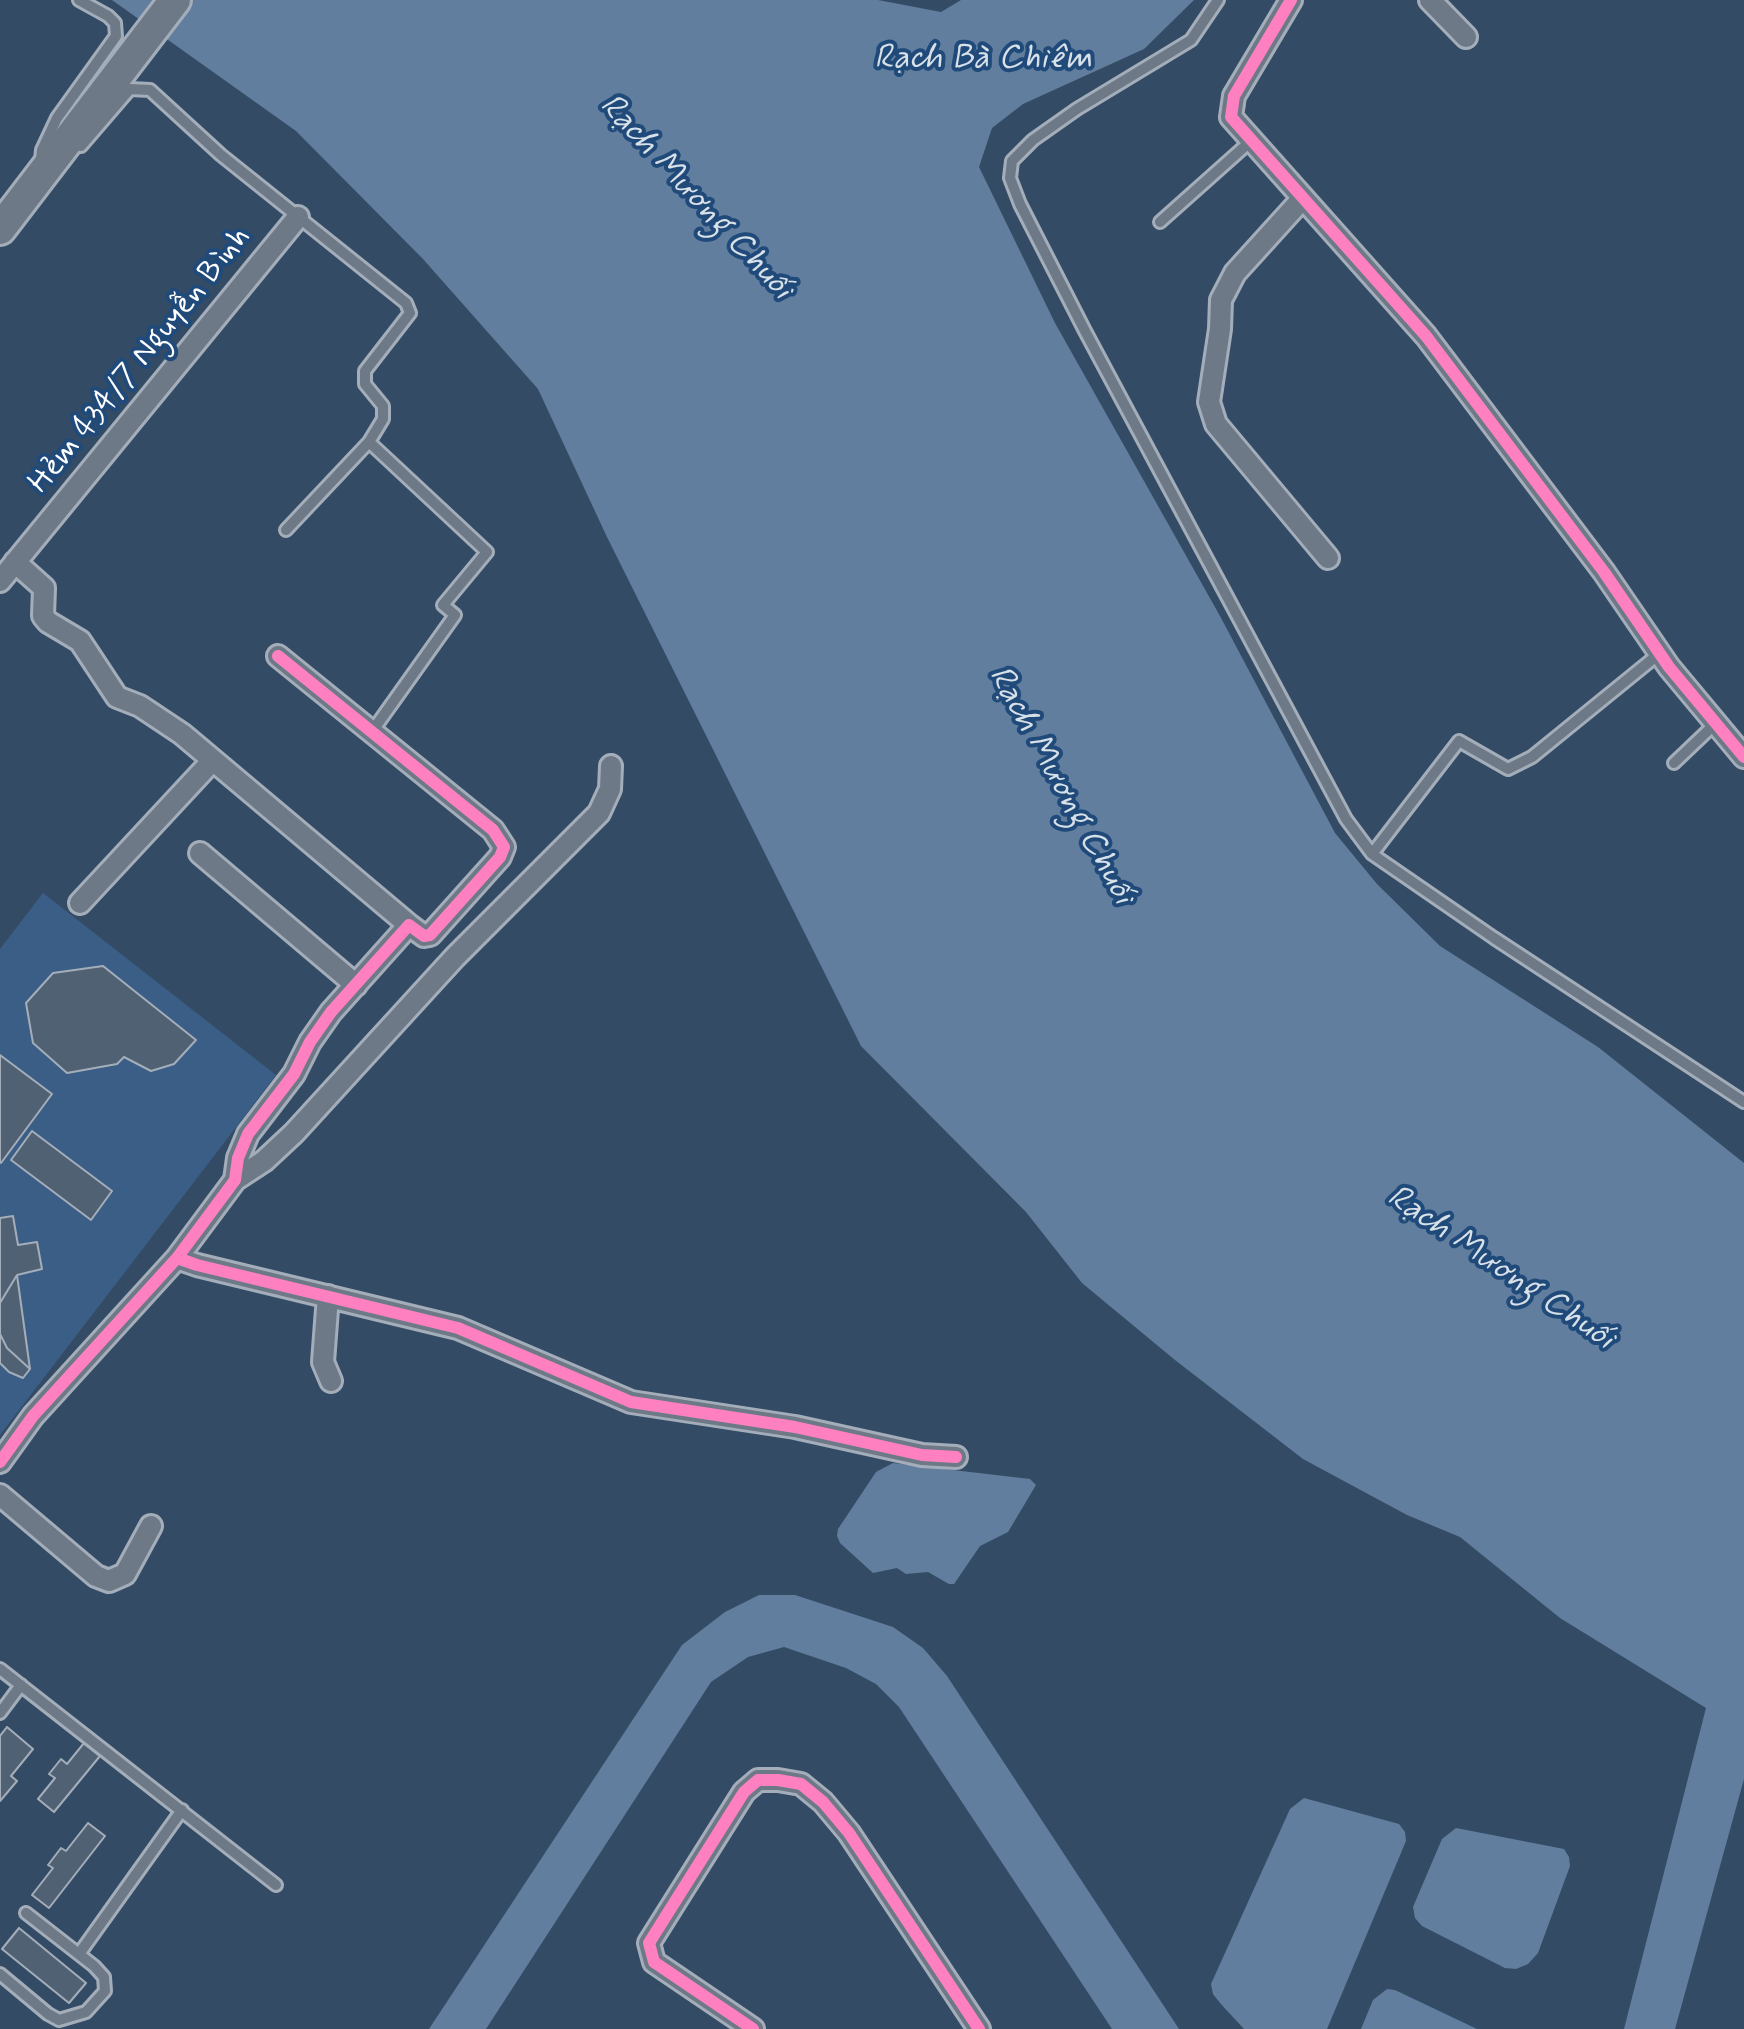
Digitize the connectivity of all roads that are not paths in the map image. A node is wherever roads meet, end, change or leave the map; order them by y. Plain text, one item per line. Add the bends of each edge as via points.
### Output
1 (79, 0) edge
2 (175, 0) edge
3 (1218, 0) edge
4 (1291, 0) edge
5 (1430, 0) edge
6 (1466, 37) dead end
7 (1252, 140) junction
8 (75, 154) dead end
9 (49, 174) junction
10 (1303, 198) junction
11 (298, 217) junction
12 (1160, 222) dead end
13 (0, 229) edge
14 (369, 442) junction
15 (286, 530) dead end
16 (1328, 558) dead end
17 (15, 562) junction
18 (0, 581) edge
19 (1660, 653) junction
20 (278, 656) dead end
21 (1716, 723) junction
22 (371, 733) junction
23 (1744, 757) edge
24 (213, 760) junction
25 (1674, 763) dead end
26 (611, 766) dead end
27 (200, 853) dead end
28 (1372, 854) junction
29 (80, 903) dead end
30 (409, 925) junction
31 (356, 985) junction
32 (1744, 1102) edge
33 (235, 1180) junction
34 (177, 1258) junction
35 (328, 1296) junction
36 (331, 1381) dead end
37 (956, 1457) dead end
38 (0, 1462) edge
39 (0, 1495) edge
40 (151, 1526) dead end
41 (0, 1669) edge
42 (21, 1685) junction
43 (0, 1713) edge
44 (182, 1810) junction
45 (276, 1885) dead end
46 (26, 1913) dead end
47 (79, 1954) junction
48 (0, 1974) edge
49 (753, 2029) edge
50 (979, 2029) edge

1 - 9 lane via 108,16 116,36 57,118 42,150
2 - 9 main road
3 - 28 lane via 1191,40 1033,140 1012,161 1010,178 1085,331 1346,819
4 - 7 street via 1234,96 1231,117
5 - 6 street
7 - 10 street
7 - 12 lane
8 - 11 lane via 130,89 150,90
9 - 13 main road
10 - 16 street via 1235,273 1221,300 1209,402 1216,424
10 - 19 street via 1426,336
11 - 14 lane via 406,303 410,313 365,371 365,384 383,406 383,419
11 - 17 street, Hẻm 434/7 Nguyễn Bình
14 - 15 lane
14 - 22 lane via 487,552 443,605 455,615
17 - 18 street, Hẻm 434/7 Nguyễn Bình
17 - 24 street via 44,588 43,616 80,641 117,697 140,706
19 - 21 street
19 - 28 lane via 1532,757 1508,769 1459,741
20 - 22 street
21 - 23 street
21 - 25 lane
22 - 30 street via 493,830 504,847 430,935
24 - 29 street
24 - 30 street
26 - 33 street via 610,789 599,813 455,957 294,1133
27 - 31 street
28 - 32 lane
30 - 31 street
31 - 33 street via 331,1012 294,1074 248,1134
33 - 34 street
34 - 35 street
34 - 38 street via 33,1416
35 - 36 street via 323,1362
35 - 37 street via 458,1328 631,1402
39 - 40 street via 96,1576 109,1581 125,1574
41 - 42 lane
42 - 43 lane
42 - 44 lane
44 - 45 lane
44 - 47 lane
46 - 47 lane
47 - 48 lane via 104,1977 105,1991 74,2018 59,2020 48,2014
49 - 50 street via 654,1962 649,1943 744,1792 758,1780 801,1784 823,1802

